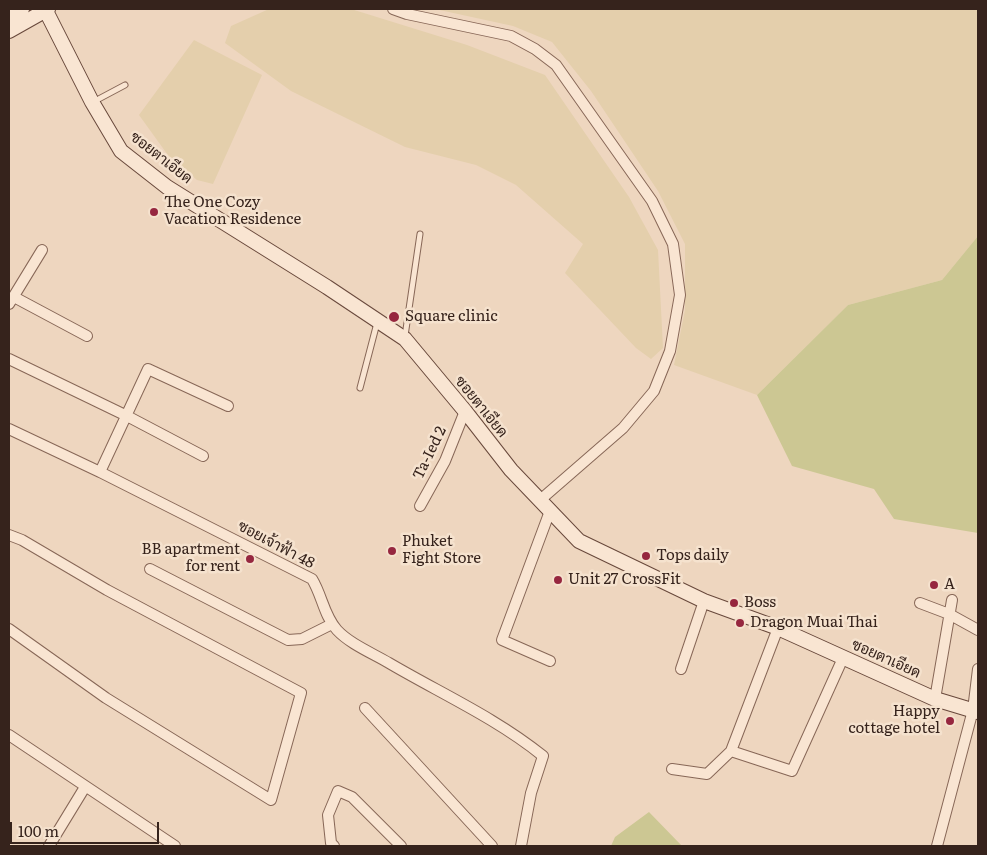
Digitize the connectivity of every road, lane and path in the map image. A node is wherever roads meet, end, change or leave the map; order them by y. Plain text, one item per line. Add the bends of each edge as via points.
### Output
1 (22, 9) edge
2 (46, 9) edge
3 (393, 9) edge
4 (9, 16) edge
5 (9, 31) edge
6 (125, 85) dead end
7 (92, 102) junction
8 (420, 234) dead end
9 (42, 250) dead end
10 (11, 300) edge
11 (378, 320) junction
12 (87, 336) dead end
13 (405, 339) junction
14 (9, 360) edge
15 (360, 388) dead end
16 (228, 406) dead end
17 (465, 411) junction
18 (127, 416) junction
19 (9, 429) edge
20 (203, 456) dead end
21 (100, 472) junction
22 (539, 501) junction
23 (420, 506) dead end
24 (550, 511) junction
25 (9, 535) edge
26 (150, 569) dead end
27 (952, 600) dead end
28 (704, 601) junction
29 (920, 603) dead end
30 (949, 614) junction
31 (332, 624) junction
32 (778, 628) junction
33 (9, 629) edge
34 (978, 630) edge
35 (842, 658) junction
36 (550, 661) dead end
37 (681, 669) dead end
38 (978, 669) edge
39 (934, 699) junction
40 (365, 708) dead end
41 (975, 711) edge
42 (9, 736) edge
43 (731, 751) junction
44 (672, 769) dead end
45 (85, 786) junction
46 (49, 846) edge
47 (175, 846) edge
48 (334, 846) edge
49 (401, 846) edge
50 (492, 846) edge
51 (522, 846) edge
52 (937, 846) edge

1 - 4 street
2 - 5 street
2 - 7 street, ซอยตาเอียด
3 - 22 street via 511,36 556,65 652,201 673,244 680,294 670,351 654,391 623,428
6 - 7 lane
7 - 11 street, ซอยตาเอียด via 121,151 167,187
8 - 13 lane
9 - 10 street
10 - 12 street
11 - 13 street, ซอยตาเอียด
11 - 15 lane
13 - 17 street, ซอยตาเอียด
14 - 18 street
16 - 18 street via 148,369
17 - 22 street, ซอยตาเอียด
17 - 23 street, Ta-Ied 2 via 445,461
18 - 20 street
18 - 21 street
19 - 21 street, ซอยเจ้าฟ้า 48
21 - 31 street, ซอยเจ้าฟ้า 48 via 312,579
22 - 24 street, ซอยตาเอียด
24 - 28 street, ซอยตาเอียด via 579,541
24 - 36 street via 502,640
25 - 33 street via 301,693 270,800 106,698
26 - 31 street via 288,640 302,639
27 - 30 street
28 - 32 street, ซอยตาเอียด
28 - 37 street
29 - 30 street
30 - 34 street
30 - 39 street
31 - 51 street, ซอยเจ้าฟ้า 48 via 353,642 517,735 543,756 531,793
32 - 35 street, ซอยตาเอียด
32 - 43 street
35 - 39 street, ซอยตาเอียด
35 - 43 street via 792,771
38 - 41 street
39 - 41 street, ซอยตาเอียด
40 - 50 street
41 - 52 street
42 - 45 street
43 - 44 street via 707,774
45 - 46 street
45 - 47 street
48 - 49 street via 328,815 338,792 352,797

